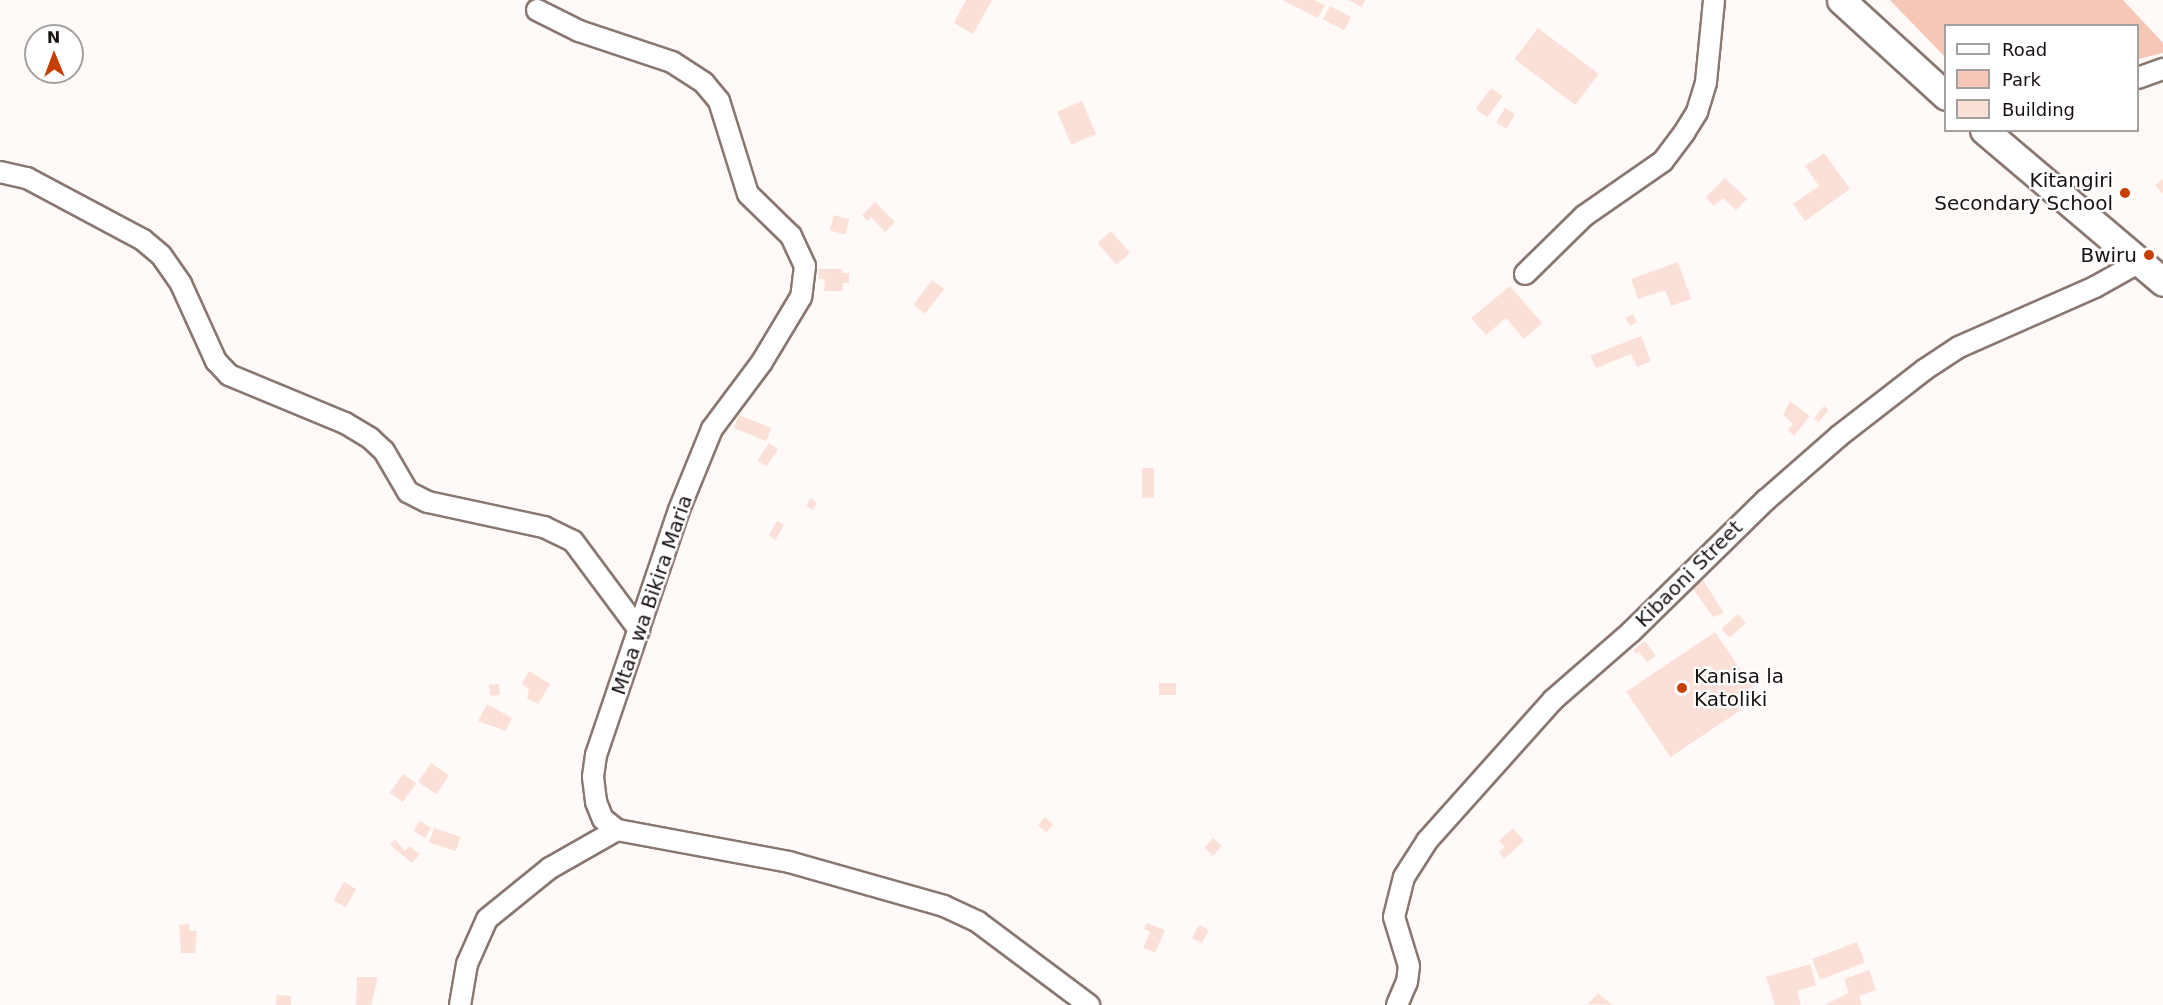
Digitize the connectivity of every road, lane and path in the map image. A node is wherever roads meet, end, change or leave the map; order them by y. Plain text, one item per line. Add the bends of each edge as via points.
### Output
1 (1714, 0) edge
2 (1841, 0) edge
3 (537, 10) dead end
4 (2163, 69) edge
5 (2139, 78) edge
6 (1944, 94) edge
7 (1986, 132) edge
8 (0, 172) edge
9 (2138, 263) junction
10 (1524, 274) dead end
11 (2163, 282) edge
12 (639, 630) junction
13 (618, 830) junction
14 (460, 1005) edge
15 (1089, 1005) edge
16 (1397, 1005) edge

1 - 10 street via 1706,82 1697,112 1684,133 1663,161 1584,216
2 - 6 main road
3 - 12 street, Mtaa wa Bikira Maria via 579,31 672,62 704,83 719,101 748,194 791,236 805,266 801,297 782,331 712,429 679,510
4 - 5 street
7 - 9 main road
8 - 12 street via 27,178 143,240 161,255 181,284 216,361 229,375 345,423 370,438 384,451 408,492 428,502 544,527 573,542
9 - 11 main road
9 - 16 street, Kibaoni Street via 2095,287 1959,347 1924,370 1839,436 1766,500 1630,632 1553,700 1427,841 1404,877 1394,917 1408,966 1407,982
12 - 13 street, Mtaa wa Bikira Maria via 596,754 593,777 603,819
13 - 14 street via 550,868 487,919 468,964
13 - 15 street via 789,862 944,906 988,929

